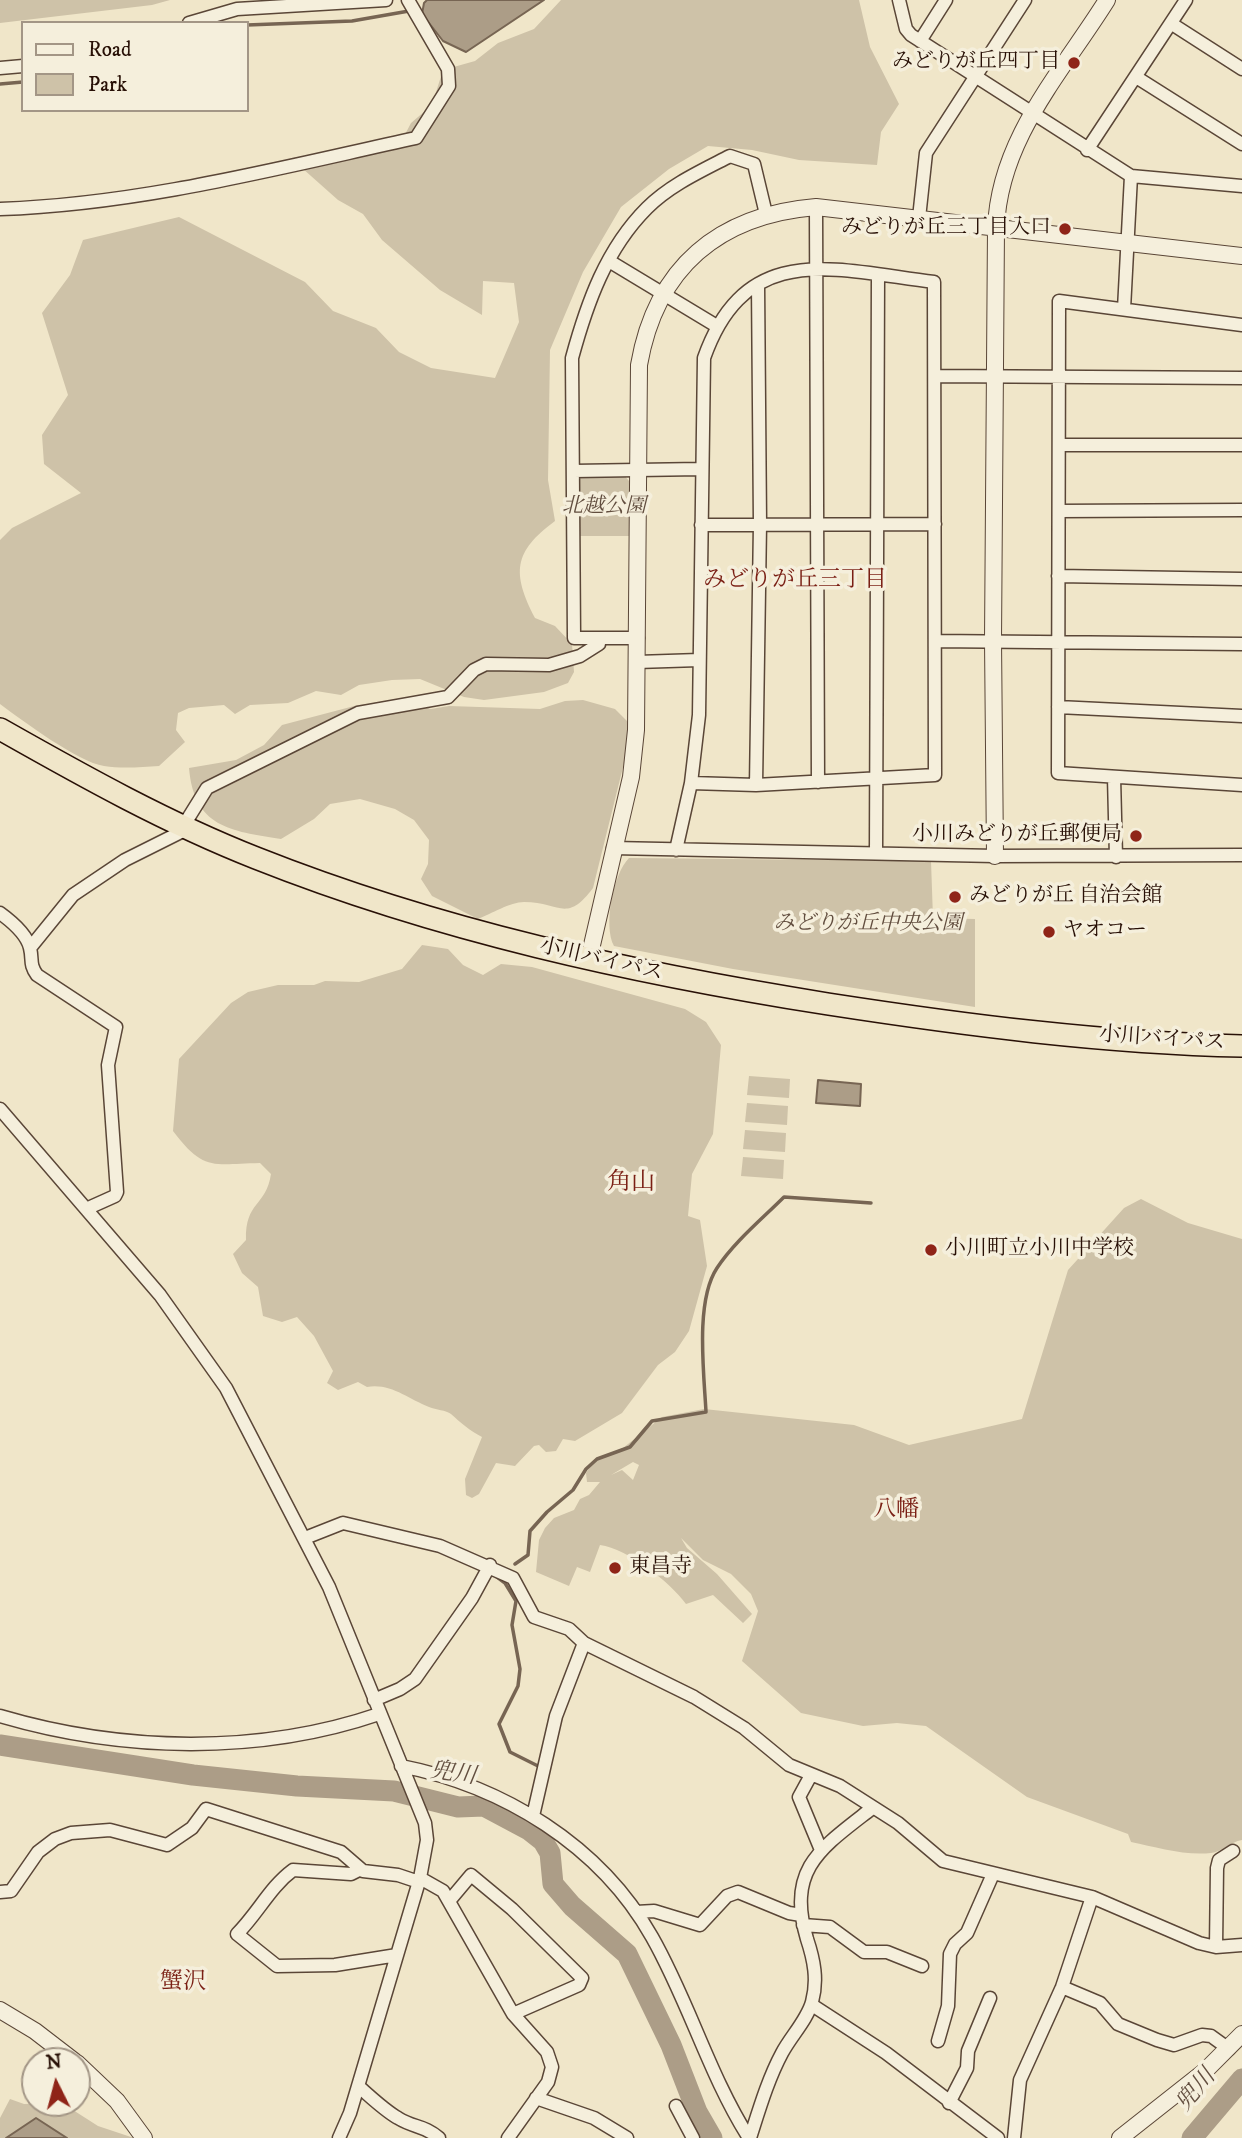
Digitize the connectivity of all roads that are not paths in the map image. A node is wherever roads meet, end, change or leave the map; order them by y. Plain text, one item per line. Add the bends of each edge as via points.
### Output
1 (386, 0) edge
2 (408, 0) edge
3 (899, 0) edge
4 (946, 0) edge
5 (1025, 0) edge
6 (1107, 0) edge
7 (1186, 0) edge
8 (196, 21) edge
9 (1172, 24) junction
10 (920, 41) junction
11 (21, 66) edge
12 (0, 68) edge
13 (1242, 69) edge
14 (1136, 77) junction
15 (976, 78) junction
16 (1032, 115) junction
17 (1242, 144) edge
18 (1087, 150) junction
19 (1131, 176) junction
20 (1242, 186) edge
21 (816, 207) junction
22 (0, 208) edge
23 (766, 214) junction
24 (919, 218) junction
25 (996, 228) junction
26 (1126, 244) junction
27 (1242, 256) edge
28 (609, 261) junction
29 (818, 269) junction
30 (878, 275) junction
31 (758, 284) junction
32 (663, 292) junction
33 (1124, 309) junction
34 (715, 325) junction
35 (1242, 325) edge
36 (936, 376) junction
37 (1059, 376) junction
38 (995, 378) junction
39 (1242, 378) edge
40 (1059, 445) junction
41 (1242, 445) edge
42 (700, 469) junction
43 (638, 470) junction
44 (574, 471) junction
45 (1242, 510) edge
46 (1059, 511) junction
47 (760, 524) junction
48 (818, 524) junction
49 (878, 524) junction
50 (935, 524) junction
51 (701, 525) junction
52 (1058, 576) junction
53 (1242, 579) edge
54 (599, 638) junction
55 (638, 638) junction
56 (993, 640) junction
57 (935, 641) junction
58 (1056, 642) junction
59 (1242, 644) edge
60 (699, 660) junction
61 (637, 662) junction
62 (1058, 707) junction
63 (1242, 716) edge
64 (0, 729) edge
65 (1114, 777) junction
66 (876, 781) junction
67 (818, 782) junction
68 (691, 783) junction
69 (756, 785) junction
70 (1242, 786) edge
71 (185, 826) junction
72 (613, 848) junction
73 (676, 850) junction
74 (876, 853) junction
75 (1242, 855) edge
76 (995, 856) junction
77 (1116, 857) junction
78 (0, 913) edge
79 (30, 948) junction
80 (589, 958) junction
81 (1242, 1046) edge
82 (0, 1109) edge
83 (86, 1209) junction
84 (305, 1538) junction
85 (490, 1565) junction
86 (584, 1643) junction
87 (374, 1700) junction
88 (379, 1714) junction
89 (0, 1716) edge
90 (401, 1766) junction
91 (811, 1775) junction
92 (871, 1809) junction
93 (533, 1816) junction
94 (821, 1850) junction
95 (1233, 1851) dead end
96 (359, 1870) junction
97 (993, 1874) junction
98 (419, 1880) junction
99 (0, 1892) edge
100 (1091, 1897) junction
101 (450, 1900) junction
102 (636, 1912) junction
103 (802, 1920) junction
104 (1242, 1945) edge
105 (1216, 1947) junction
106 (397, 1955) junction
107 (922, 1966) dead end
108 (1062, 1987) junction
109 (990, 1998) dead end
110 (812, 2005) junction
111 (0, 2010) edge
112 (513, 2014) junction
113 (1242, 2035) edge
114 (938, 2041) dead end
115 (56, 2047) edge
116 (1229, 2049) junction
117 (91, 2077) edge
118 (358, 2086) junction
119 (536, 2098) junction
120 (949, 2103) junction
121 (676, 2106) dead end
122 (144, 2138) edge
123 (339, 2138) edge
124 (439, 2138) edge
125 (508, 2138) edge
126 (627, 2138) edge
127 (693, 2138) edge
128 (750, 2138) edge
129 (998, 2138) edge
130 (1014, 2138) edge
131 (1120, 2138) edge

1 - 8 street via 237,9
2 - 22 street via 450,79 416,138 188,188 64,206
3 - 10 street via 906,29
4 - 10 street
5 - 15 street
6 - 16 street
7 - 9 street
9 - 13 street
9 - 14 street
10 - 15 street
11 - 12 street
14 - 17 street
14 - 18 street
15 - 16 street
15 - 24 street via 926,153
16 - 18 street
16 - 25 street via 1000,183
18 - 19 street
19 - 20 street
19 - 26 street
21 - 23 street
21 - 24 street
21 - 29 street
23 - 28 street via 754,164 730,156 673,187 647,208
23 - 32 street via 736,226 690,257
24 - 25 street
25 - 26 street
25 - 38 street
26 - 27 street
26 - 33 street
28 - 32 street
28 - 44 street via 596,281 572,358
29 - 30 street
29 - 31 street via 775,274
29 - 48 street
30 - 36 street via 934,282
30 - 49 street
31 - 34 street via 742,294
31 - 47 street
32 - 34 street
32 - 43 street via 645,334 639,365
33 - 35 street
33 - 37 street via 1059,301
34 - 42 street via 704,358
36 - 38 street
36 - 50 street
37 - 38 street
37 - 39 street
37 - 40 street
38 - 56 street
40 - 41 street
40 - 46 street
42 - 43 street
42 - 51 street
43 - 44 street
43 - 55 street
44 - 54 street via 574,638
45 - 46 street
46 - 52 street
47 - 48 street
47 - 51 street
47 - 69 street
48 - 49 street
48 - 67 street
49 - 50 street
49 - 66 street
50 - 57 street
51 - 60 street
52 - 53 street
52 - 58 street
54 - 55 street
54 - 71 street via 599,644 580,656 549,666 486,664 448,696 358,713 206,788
55 - 61 street
56 - 57 street
56 - 58 street
56 - 76 street
57 - 66 street via 935,775
58 - 59 street
58 - 62 street
60 - 61 street
60 - 68 street via 699,715
61 - 72 street via 631,777
62 - 63 street
62 - 65 street via 1058,773
64 - 71 highway, 小川バイパス
65 - 70 street
65 - 77 street
66 - 67 street
66 - 74 street
67 - 69 street
68 - 69 street
68 - 73 street
71 - 79 street via 171,840 124,860 73,895
71 - 80 highway, 小川バイパス via 252,857 407,913
72 - 73 street
72 - 80 street
73 - 74 street
74 - 76 street
75 - 77 street
76 - 77 street
78 - 79 street via 13,922
79 - 83 street via 30,966 37,975 116,1027 108,1065 117,1192
80 - 81 highway, 小川バイパス via 756,992 919,1018
82 - 83 street
83 - 84 street via 160,1295 215,1370
84 - 85 street via 343,1523 358,1525 440,1546
84 - 87 street
85 - 86 street via 513,1578 534,1617 569,1629
85 - 87 street via 415,1679
86 - 91 street via 694,1697 744,1728 789,1765
86 - 93 street via 556,1716
87 - 88 street
88 - 89 street via 302,1736 199,1745 128,1740
88 - 90 street
90 - 93 street via 458,1780
90 - 98 street via 428,1840
91 - 92 street via 840,1786
91 - 94 street via 799,1797
92 - 94 street
92 - 97 street via 898,1823 943,1861
93 - 102 street via 582,1851
94 - 103 street via 801,1882
95 - 105 street via 1219,1860 1217,1868
96 - 98 street
96 - 99 street via 341,1852 206,1810 192,1828 167,1845 110,1830 55,1839 27,1863 11,1891
96 - 106 street via 351,1874 293,1870 275,1884 237,1934 277,1966 335,1965
97 - 100 street
97 - 114 street via 967,1933 950,1954 948,2006
98 - 101 street via 436,1885
98 - 106 street
100 - 105 street
100 - 108 street
101 - 112 street
101 - 112 street via 471,1875 582,1978 579,1985
102 - 103 street via 654,1911 700,1925 727,1896 738,1892
102 - 128 street via 664,1960 716,2079
103 - 107 street via 830,1927 864,1952 887,1952
103 - 110 street via 815,1964
104 - 105 street
106 - 118 street
108 - 116 street via 1100,2003 1118,2024 1157,2040 1174,2045 1210,2036
108 - 130 street via 1020,2080
109 - 120 street via 965,2057 967,2068
110 - 120 street via 886,2053
110 - 128 street via 776,2065
111 - 115 street
112 - 119 street via 547,2052 552,2067
113 - 116 street
116 - 131 street
117 - 122 street via 117,2101
118 - 123 street
118 - 124 street via 395,2116 428,2127
119 - 125 street
119 - 126 street via 594,2118
120 - 129 street
121 - 127 street

